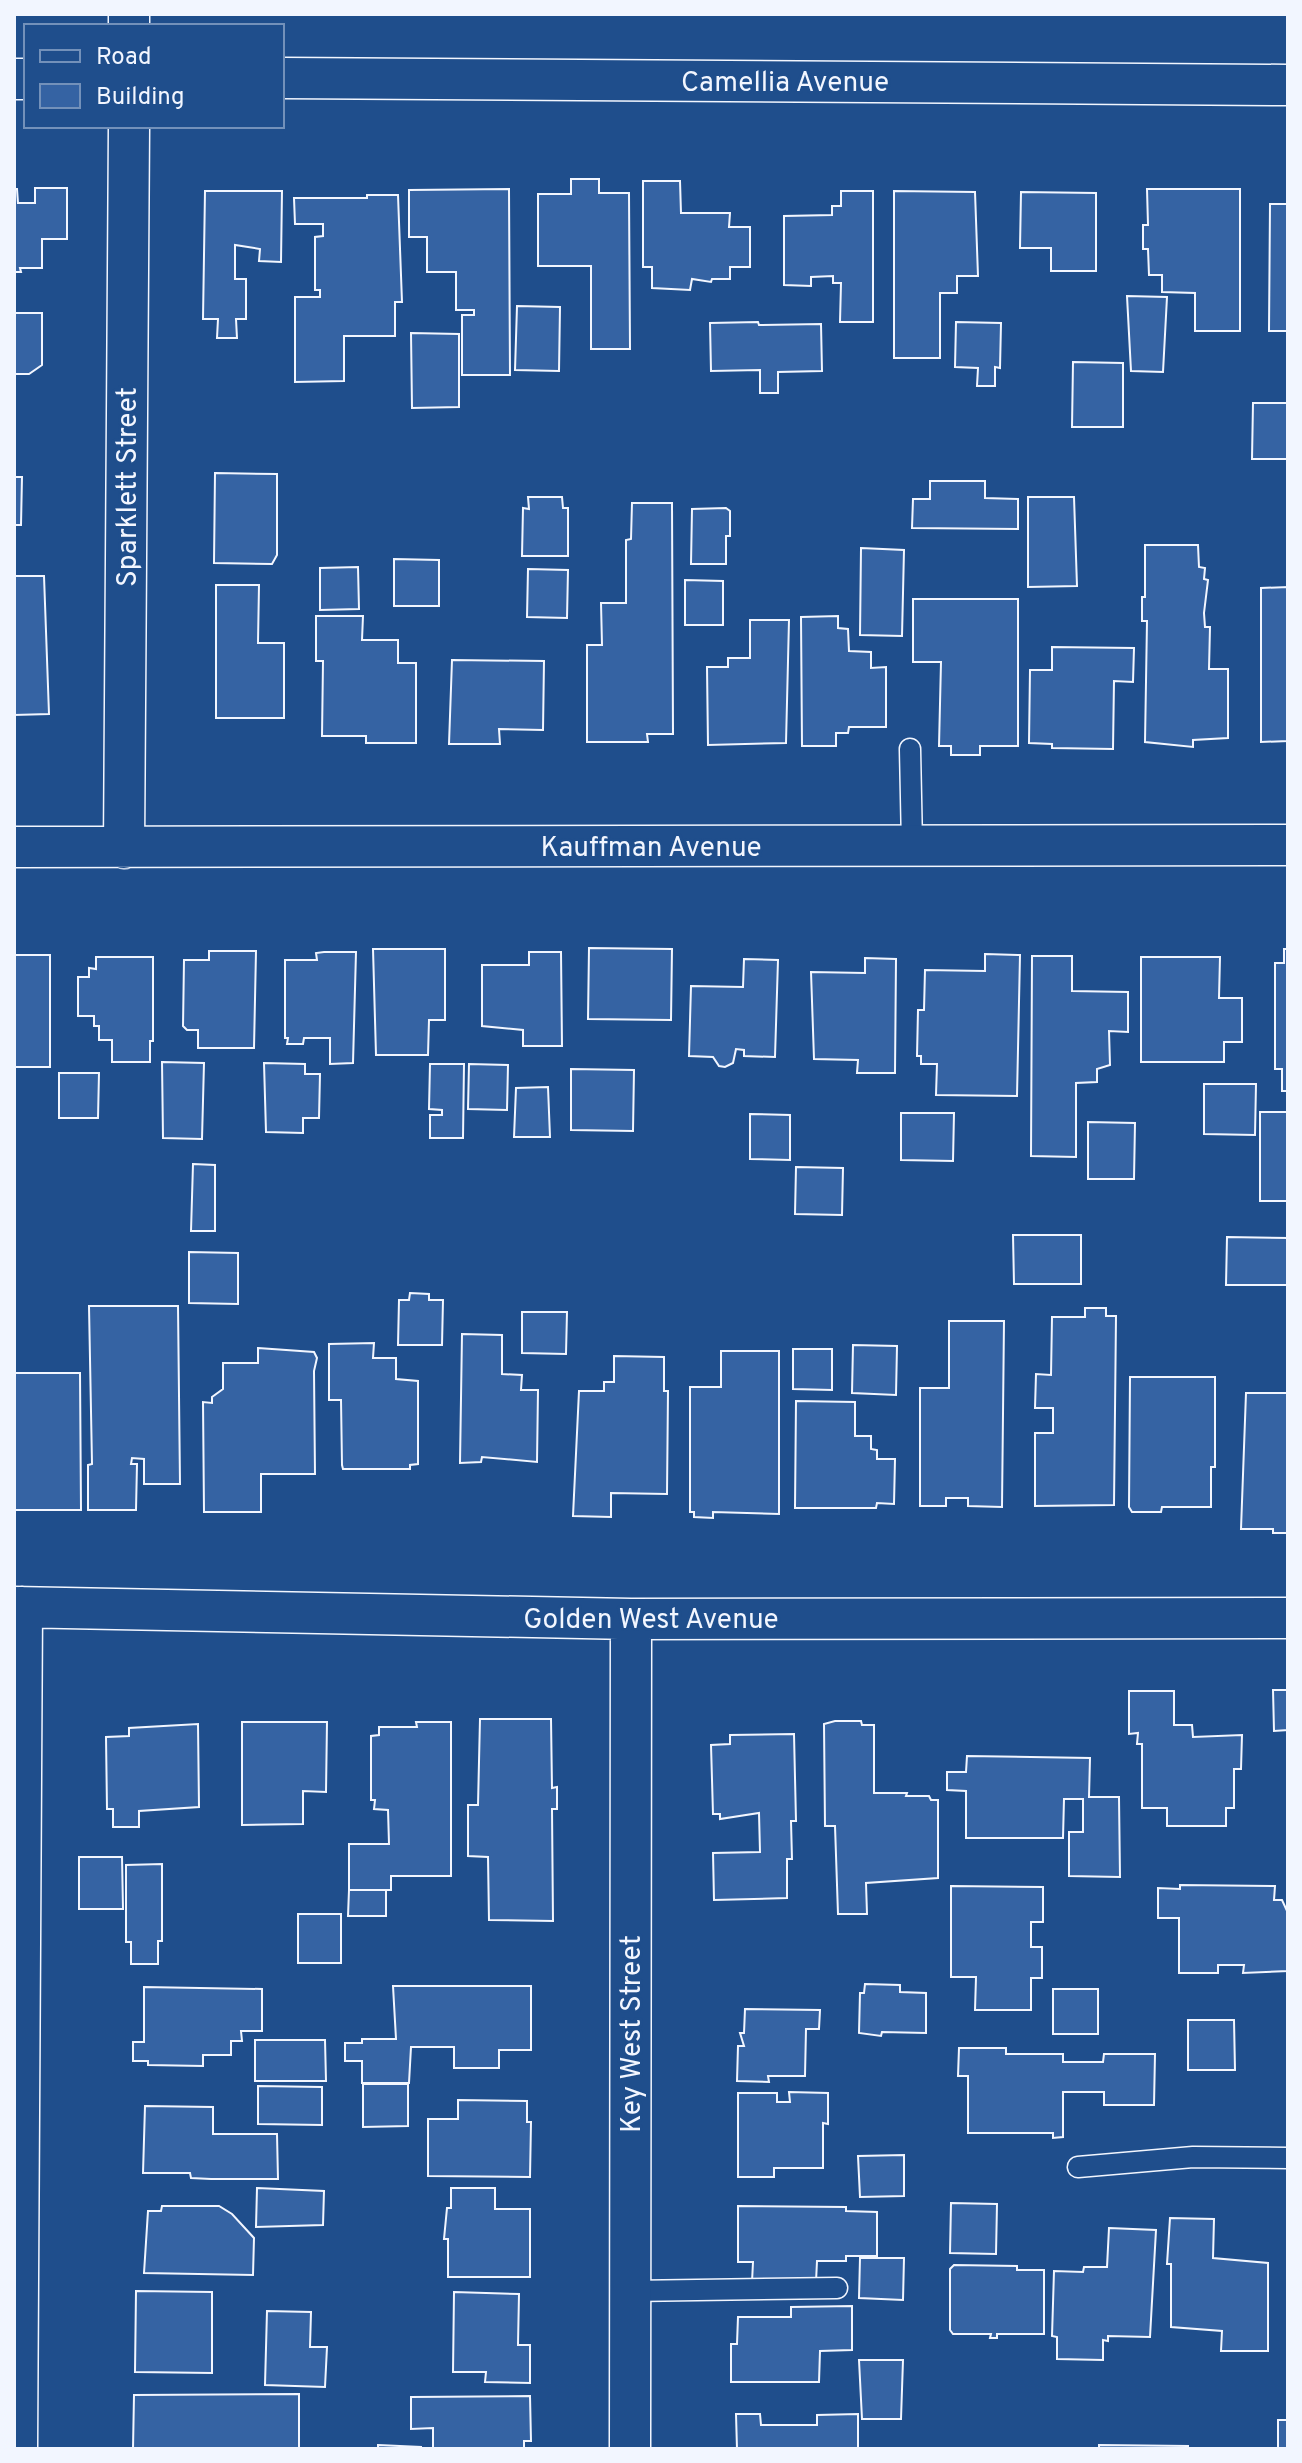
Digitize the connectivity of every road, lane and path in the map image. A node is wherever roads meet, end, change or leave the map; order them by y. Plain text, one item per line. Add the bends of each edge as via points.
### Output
1 (284, 78) edge
2 (1288, 85) edge
3 (129, 128) edge
4 (910, 749) dead end
5 (912, 845) junction
6 (1288, 845) edge
7 (14, 847) edge
8 (124, 848) junction
9 (18, 1607) edge
10 (1288, 1618) edge
11 (631, 1619) junction
12 (1288, 2158) edge
13 (1078, 2167) dead end
14 (837, 2288) dead end
15 (630, 2291) junction
16 (17, 2449) edge
17 (630, 2449) edge

1 - 2 street, Camellia Avenue
3 - 8 street, Sparklett Street
4 - 5 lane
5 - 6 street, Kauffman Avenue
5 - 8 street, Kauffman Avenue
7 - 8 street, Kauffman Avenue
9 - 11 street, Golden West Avenue
9 - 16 street
10 - 11 street, Golden West Avenue
11 - 15 street, Key West Street
12 - 13 lane via 1193,2157
14 - 15 lane
15 - 17 street, Key West Street

